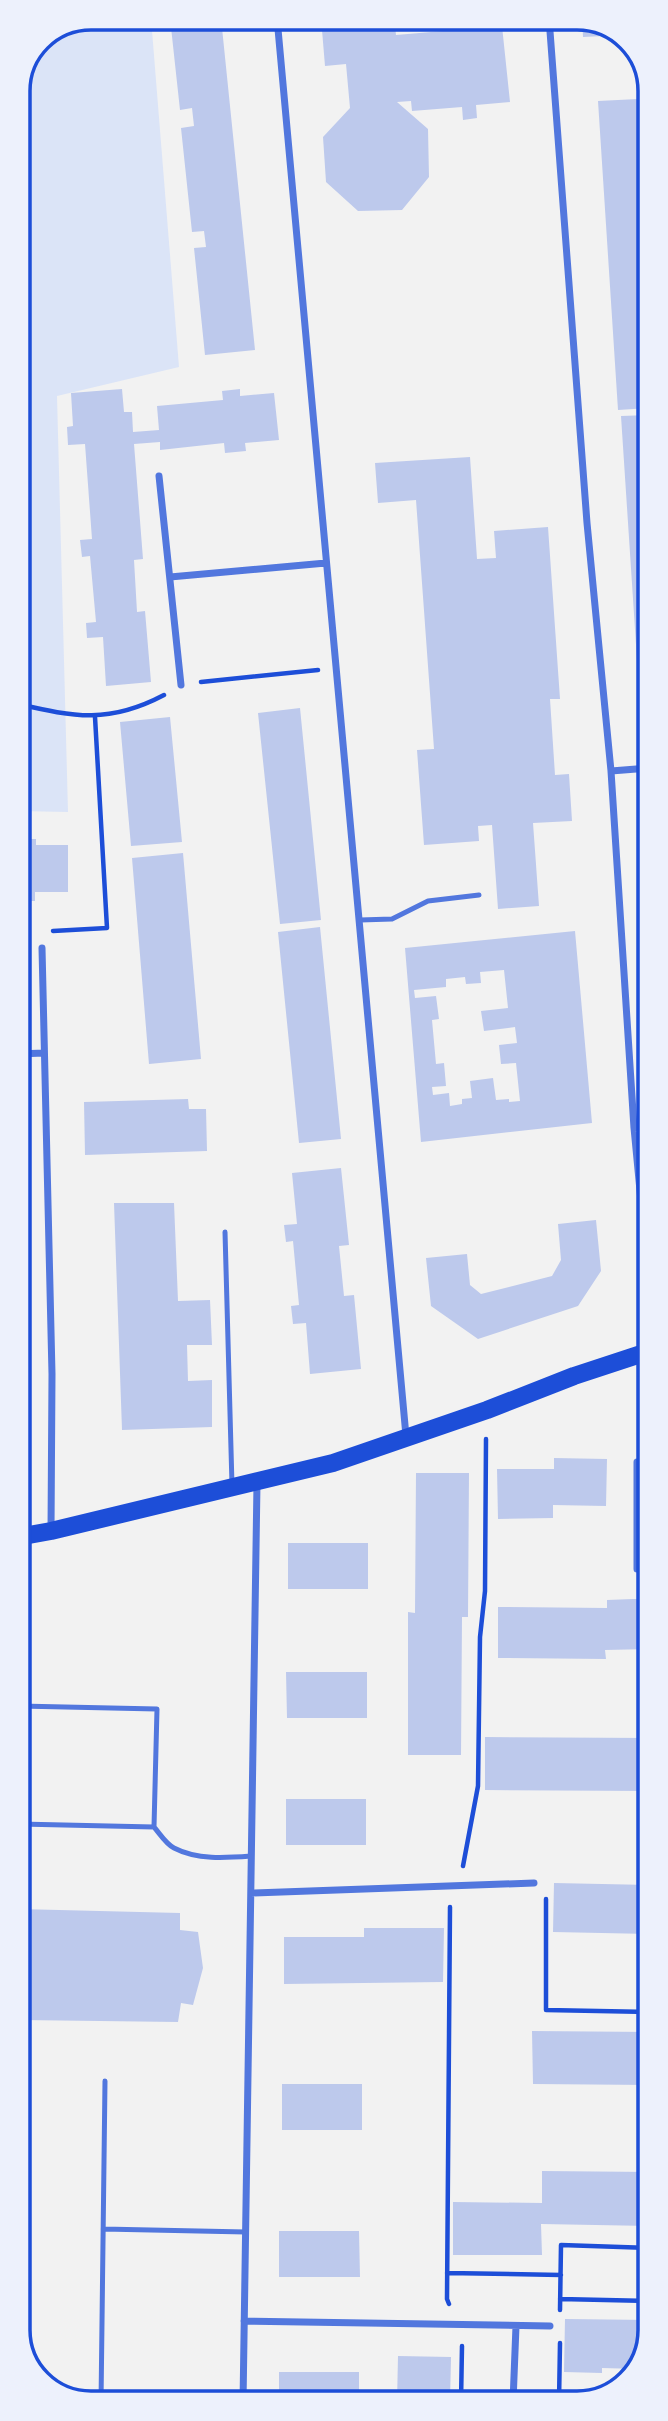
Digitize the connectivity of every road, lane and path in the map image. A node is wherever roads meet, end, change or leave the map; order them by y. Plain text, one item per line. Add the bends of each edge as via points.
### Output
1 (277, 30) edge
2 (550, 30) edge
3 (159, 476) dead end
4 (326, 564) junction
5 (170, 578) junction
6 (181, 685) dead end
7 (94, 717) dead end
8 (638, 769) edge
9 (611, 771) junction
10 (479, 895) dead end
11 (360, 920) junction
12 (42, 948) joint
13 (44, 1053) junction
14 (30, 1054) edge
15 (634, 1128) junction
16 (638, 1128) edge
17 (638, 1170) edge
18 (225, 1232) dead end
19 (638, 1355) edge
20 (406, 1437) junction
21 (638, 1461) edge
22 (257, 1483) junction
23 (233, 1489) junction
24 (637, 1498) joint
25 (51, 1531) junction
26 (30, 1535) edge
27 (637, 1569) dead end
28 (30, 1706) edge
29 (30, 1824) edge
30 (154, 1827) junction
31 (251, 1856) junction
32 (534, 1882) joint
33 (251, 1893) junction
34 (638, 2012) edge
35 (106, 2081) dead end
36 (103, 2229) junction
37 (246, 2232) junction
38 (561, 2245) dead end
39 (638, 2248) edge
40 (447, 2273) dead end
41 (561, 2275) dead end
42 (560, 2299) dead end
43 (638, 2301) edge
44 (244, 2321) junction
45 (516, 2326) junction
46 (550, 2326) dead end
47 (101, 2391) edge
48 (243, 2391) edge
49 (513, 2391) edge

1 - 4 street
2 - 9 street via 587,523
3 - 5 street
4 - 5 street
4 - 11 street
5 - 6 street
7 - 12 path via 107,928 44,931
8 - 9 street
9 - 15 street
10 - 11 lane via 428,901 391,919
11 - 20 street
12 - 13 street
13 - 14 street
13 - 25 street
15 - 16 street
15 - 17 street
18 - 23 lane
19 - 20 main road
20 - 22 main road
21 - 24 street
22 - 23 main road
22 - 31 street
23 - 25 main road
24 - 27 street
25 - 26 main road
28 - 30 lane via 157,1709
29 - 30 lane
30 - 31 lane via 172,1847 201,1856
31 - 33 street
32 - 33 street
32 - 34 path via 546,1882 545,2010
33 - 37 street
35 - 36 lane
36 - 37 lane
36 - 47 lane
37 - 44 street
38 - 39 path
40 - 41 path
42 - 43 path
44 - 45 street
44 - 48 street
45 - 46 street
45 - 49 street

